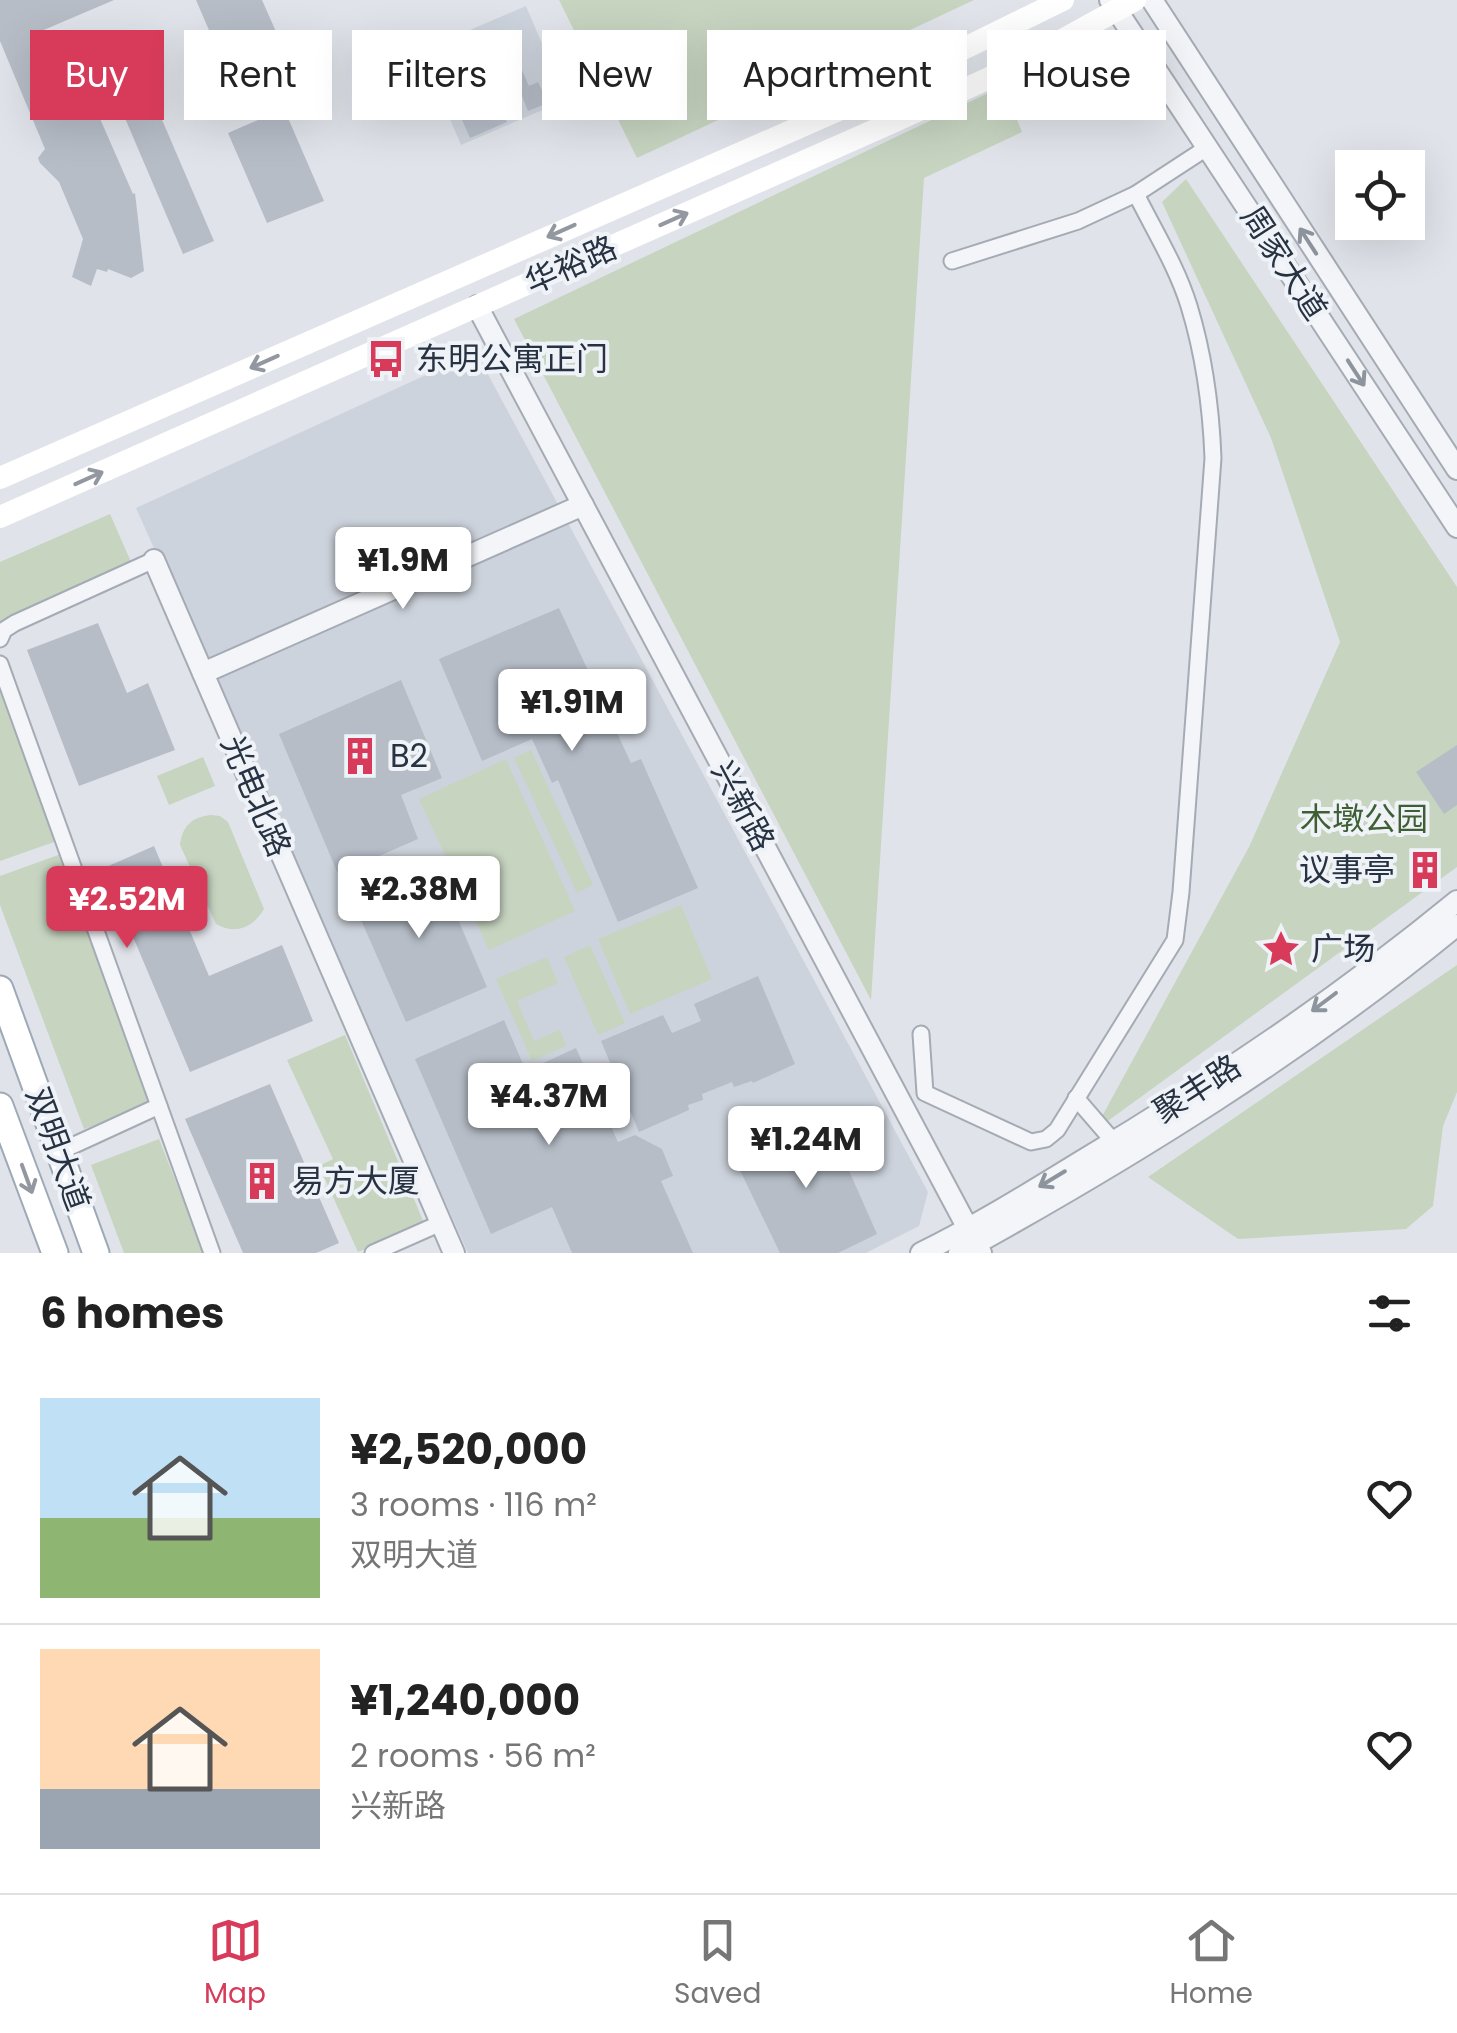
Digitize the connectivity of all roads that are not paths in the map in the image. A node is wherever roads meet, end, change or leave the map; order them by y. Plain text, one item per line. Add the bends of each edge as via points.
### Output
1 (1063, 0) edge
2 (1152, 0) edge
3 (1120, 4) edge
4 (1208, 147) junction
5 (1136, 194) junction
6 (952, 262) dead end
7 (477, 306) junction
8 (1457, 469) edge
9 (0, 478) edge
10 (583, 505) junction
11 (0, 517) edge
12 (1457, 527) edge
13 (154, 560) joint
14 (0, 639) edge
15 (0, 664) edge
16 (203, 673) junction
17 (1457, 901) edge
18 (1457, 925) edge
19 (0, 988) edge
20 (921, 1034) dead end
21 (1076, 1098) junction
22 (0, 1106) edge
23 (159, 1106) junction
24 (1114, 1142) junction
25 (59, 1152) junction
26 (441, 1222) junction
27 (971, 1244) edge
28 (55, 1253) edge
29 (96, 1253) edge
30 (212, 1253) edge
31 (373, 1253) edge
32 (454, 1253) edge
33 (921, 1253) edge

1 -> 9 main road, 华裕路 via 841,108
8 -> 2 street, 周家大道
3 - 4 street, 周家大道
7 -> 3 main road, 华裕路 via 1010,68
4 - 5 street
4 -> 12 street, 周家大道
5 - 6 street via 1078,221
5 - 21 street via 1188,303 1205,374 1213,458 1175,940
7 - 10 street, 兴新路
11 -> 7 main road, 华裕路
10 - 16 street
10 - 27 street, 兴新路
13 - 14 street via 15,623
13 - 16 street, 光电北路
15 - 23 street
16 - 26 street, 光电北路
17 -> 24 street, 聚丰路 via 1299,1021
18 - 27 street, 聚丰路 via 1194,1113
19 - 25 main road, 双明大道
20 - 21 street via 924,1093 1031,1142 1057,1130
21 - 24 street
22 -> 28 main road, 双明大道
23 - 25 street
23 - 30 street
24 -> 27 street, 聚丰路
25 - 29 main road, 双明大道
26 - 31 street
26 - 32 street, 光电北路
27 - 33 street, 聚丰路

